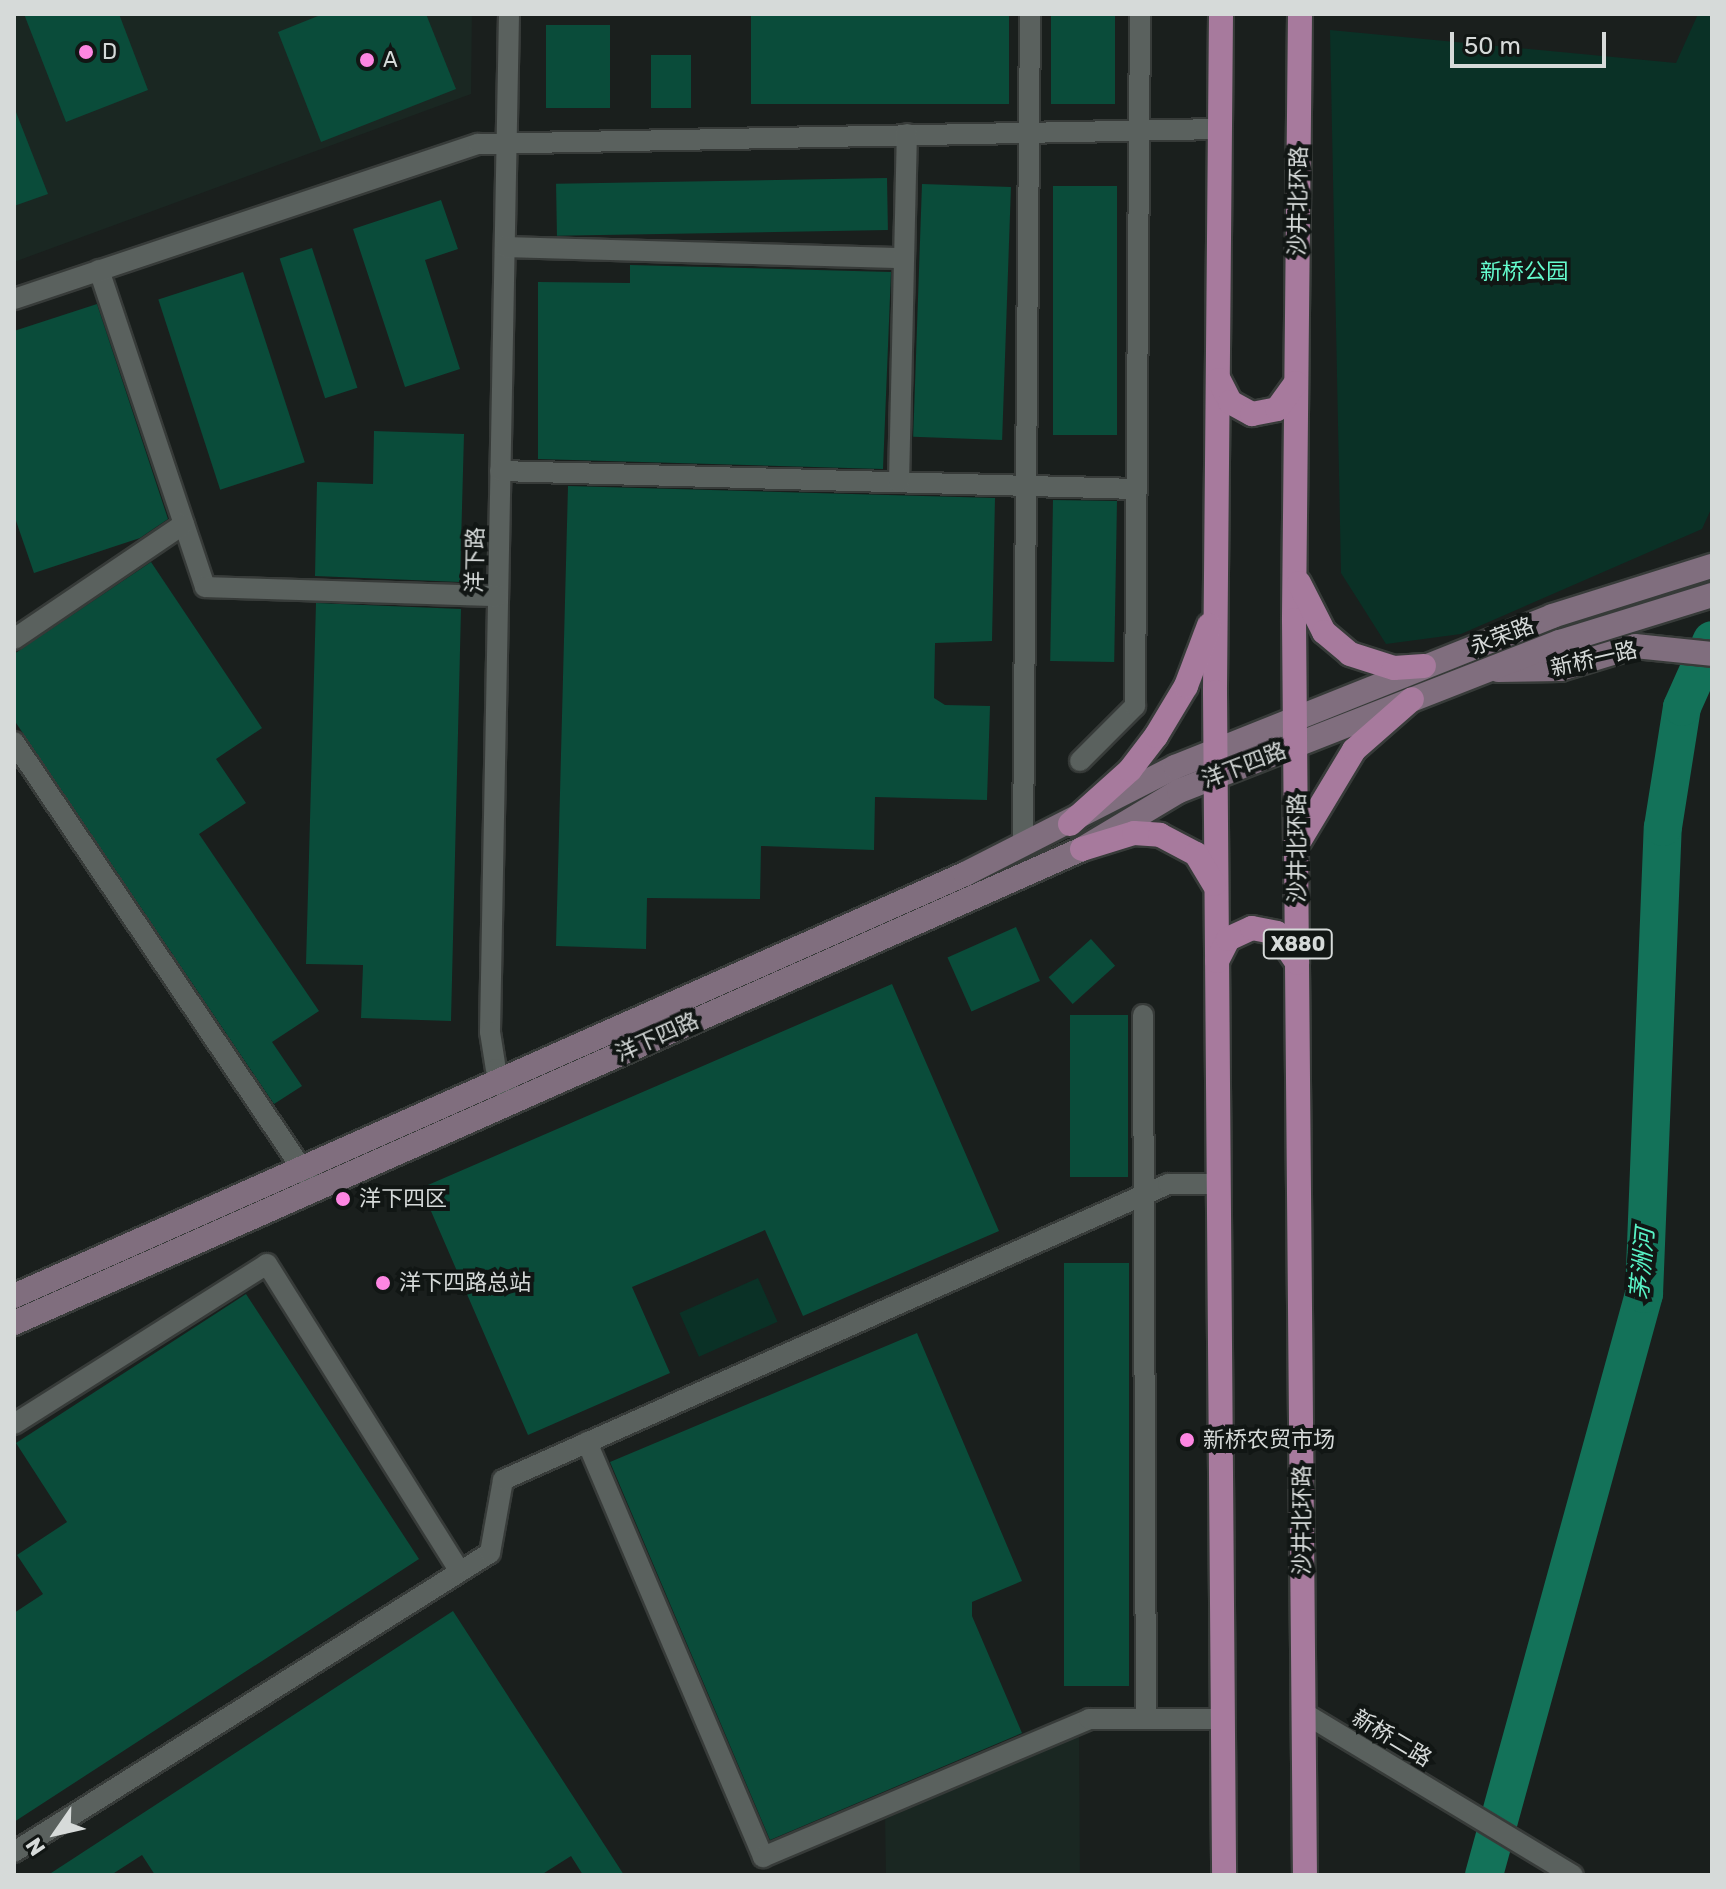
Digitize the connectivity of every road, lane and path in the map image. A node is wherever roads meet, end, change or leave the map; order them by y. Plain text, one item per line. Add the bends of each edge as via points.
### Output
1 (509, 14) edge
2 (1030, 14) edge
3 (1140, 14) edge
4 (1221, 14) edge
5 (1300, 14) edge
6 (1220, 129) junction
7 (1139, 130) junction
8 (1030, 132) junction
9 (907, 134) junction
10 (507, 144) junction
11 (505, 247) junction
12 (904, 258) junction
13 (99, 270) junction
14 (14, 299) edge
15 (1219, 380) junction
16 (1297, 381) junction
17 (500, 471) junction
18 (899, 482) junction
19 (1029, 486) junction
20 (1136, 489) junction
21 (184, 524) junction
22 (1295, 563) junction
23 (1712, 566) edge
24 (1216, 595) junction
25 (1712, 595) edge
26 (498, 596) junction
27 (14, 639) edge
28 (1712, 654) edge
29 (1424, 666) junction
30 (1488, 669) junction
31 (1412, 699) junction
32 (1296, 717) junction
33 (14, 742) edge
34 (1296, 745) junction
35 (1215, 750) junction
36 (1080, 761) dead end
37 (1215, 777) junction
38 (1070, 824) junction
39 (1023, 846) junction
40 (1082, 849) junction
41 (1297, 850) junction
42 (1216, 889) junction
43 (1216, 962) junction
44 (1298, 965) junction
45 (1143, 1015) dead end
46 (500, 1080) junction
47 (511, 1102) junction
48 (302, 1168) junction
49 (1218, 1184) junction
50 (315, 1189) junction
51 (1144, 1195) junction
52 (17, 1293) edge
53 (14, 1323) edge
54 (14, 1424) edge
55 (587, 1442) junction
56 (460, 1572) junction
57 (1304, 1713) junction
58 (1146, 1719) junction
59 (1223, 1719) junction
60 (14, 1852) edge
61 (1224, 1875) edge
62 (1305, 1875) edge
63 (1573, 1875) edge

1 - 10 street, 洋下路
2 - 8 street
3 - 7 street
4 - 6 main road
5 - 16 main road, 沙井北环路 / X880
6 - 7 street
6 - 15 main road
7 - 8 street
7 - 20 street
8 - 9 street
8 - 19 street
9 - 10 street
9 - 12 street
10 - 11 street, 洋下路
10 - 13 street via 462,146
11 - 12 street
11 - 17 street, 洋下路
12 - 18 street
13 - 14 street
13 - 21 street
15 - 16 main road via 1230,402 1252,414 1277,409
15 - 24 main road
16 - 22 main road, 沙井北环路 / X880
17 - 18 street
17 - 26 street, 洋下路
18 - 19 street
19 - 20 street
19 - 39 street
20 - 36 street via 1135,706
21 - 26 street via 205,587
21 - 27 street
22 - 29 main road via 1313,617 1338,646 1380,666
22 - 32 main road, 沙井北环路 / X880
23 - 29 street, 永荣路 via 1623,592
24 - 35 main road
24 - 38 main road via 1203,642 1172,711 1130,770
25 - 30 street, 永荣路
26 - 46 street, 洋下路 via 490,1032
28 - 30 street, 新桥一路 via 1652,646 1619,649 1560,669
29 - 32 street, 永荣路
30 - 31 street, 永荣路
31 - 34 street, 永荣路
31 - 41 main road via 1354,750 1308,819
32 - 34 main road, 沙井北环路 / X880
32 - 35 street, 洋下四路
33 - 48 street
34 - 37 street, 洋下四路
34 - 41 main road, 沙井北环路 / X880
35 - 37 main road
35 - 38 street, 洋下四路
37 - 40 street, 洋下四路 via 1179,791
37 - 42 main road
38 - 39 street, 洋下四路
39 - 46 street, 洋下四路
40 - 42 main road via 1134,833 1160,835 1196,854
40 - 47 street, 洋下四路
41 - 44 main road, 沙井北环路 / X880
42 - 43 main road
43 - 44 main road via 1228,939 1252,928 1288,941
43 - 49 main road
44 - 57 main road, 沙井北环路 / X880
45 - 51 street
46 - 47 street, 洋下路
46 - 48 street, 洋下四路
47 - 50 street, 洋下四路
48 - 50 street
48 - 52 street, 洋下四路
49 - 51 street via 1168,1184
49 - 59 main road
50 - 53 street, 洋下四路
51 - 55 street
51 - 58 street
54 - 56 street via 267,1264
55 - 56 street via 503,1480 490,1553
55 - 58 street via 763,1857 1089,1719
56 - 60 street
57 - 62 main road, 沙井北环路 / X880
57 - 63 street, 新桥二路
58 - 59 street
59 - 61 main road

